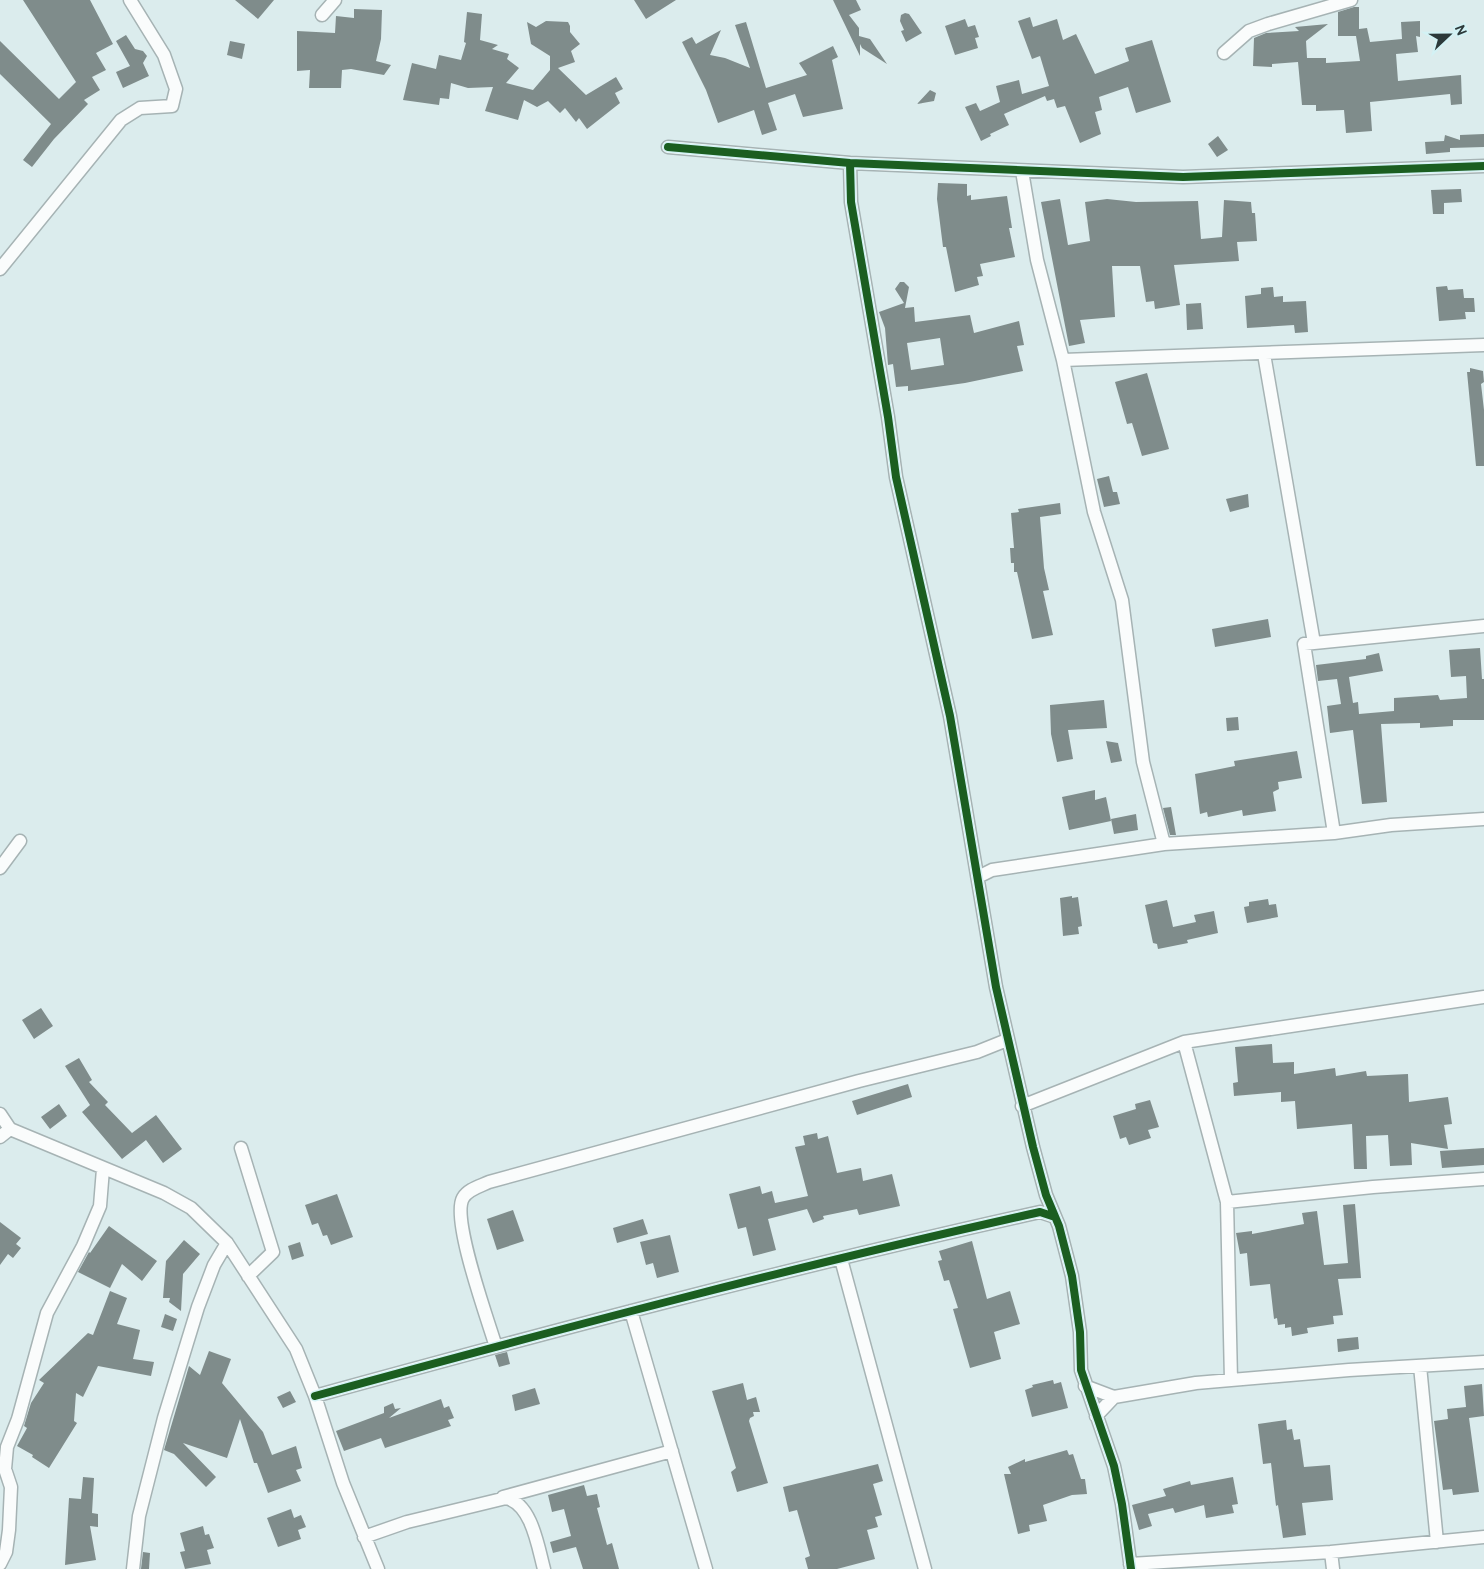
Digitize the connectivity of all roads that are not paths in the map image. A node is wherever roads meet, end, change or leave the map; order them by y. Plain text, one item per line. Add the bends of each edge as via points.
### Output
1 (130, 0) edge
2 (335, 0) edge
3 (1351, 0) edge
4 (322, 15) dead end
5 (1224, 53) dead end
6 (668, 147) dead end
7 (850, 163) junction
8 (1484, 166) edge
9 (1022, 172) junction
10 (0, 269) edge
11 (1484, 345) edge
12 (1264, 354) junction
13 (1063, 360) junction
14 (1484, 626) edge
15 (1314, 643) junction
16 (1484, 819) edge
17 (1334, 833) junction
18 (20, 842) dead end
19 (1164, 844) junction
20 (0, 868) edge
21 (978, 877) junction
22 (1484, 997) edge
23 (1007, 1040) junction
24 (1184, 1042) junction
25 (1022, 1106) junction
26 (0, 1114) edge
27 (5, 1133) edge
28 (241, 1148) dead end
29 (103, 1169) junction
30 (1484, 1179) edge
31 (1046, 1195) junction
32 (1227, 1202) junction
33 (1040, 1212) junction
34 (1055, 1217) junction
35 (226, 1243) junction
36 (841, 1259) junction
37 (248, 1276) junction
38 (631, 1312) junction
39 (496, 1347) junction
40 (1484, 1362) edge
41 (1420, 1366) junction
42 (1231, 1380) junction
43 (1085, 1386) junction
44 (314, 1396) junction
45 (1114, 1397) junction
46 (1096, 1416) junction
47 (672, 1450) junction
48 (498, 1498) junction
49 (364, 1537) junction
50 (1484, 1537) edge
51 (1437, 1542) junction
52 (1331, 1552) junction
53 (0, 1564) edge
54 (1130, 1567) edge
55 (133, 1569) edge
56 (378, 1569) edge
57 (544, 1569) edge
58 (706, 1569) edge
59 (924, 1569) edge
60 (1333, 1569) edge

1 - 10 street via 164,55 176,89 172,106 140,108 121,120
2 - 4 street
3 - 5 street via 1248,32
6 - 7 street
7 - 9 street
7 - 21 street via 851,202 896,477 950,716
8 - 9 street via 1183,177
9 - 13 street via 1037,260
11 - 12 street
12 - 13 street
12 - 15 street
13 - 19 street via 1094,512 1122,600 1143,762
14 - 15 street
15 - 17 street via 1304,644
16 - 17 street
17 - 19 street
18 - 20 street
19 - 21 street via 992,870
21 - 23 street
22 - 24 street
23 - 25 street
23 - 39 street via 977,1052 489,1182 468,1192 462,1198 460,1222
24 - 25 street
24 - 32 street
25 - 31 street
26 - 27 street
27 - 29 street
28 - 37 street via 273,1252
29 - 35 street via 164,1193 191,1208
29 - 53 street via 100,1206 83,1246 47,1313 8,1448 5,1469 11,1488 9,1530 6,1552
30 - 32 street
31 - 33 street
31 - 34 street
32 - 42 street
33 - 34 street
33 - 36 street
34 - 43 street via 1072,1276
35 - 37 street
35 - 55 street via 198,1307 164,1418 139,1516
36 - 38 street
36 - 59 street
37 - 44 street via 296,1349
38 - 39 street
38 - 47 street
39 - 44 street
40 - 41 street
41 - 42 street
41 - 51 street
42 - 45 street
43 - 45 street
43 - 46 street
44 - 49 street
45 - 46 street
46 - 54 street via 1114,1466
47 - 48 street
47 - 58 street
48 - 49 street
48 - 57 street via 510,1499 522,1508
49 - 56 street
50 - 51 street
51 - 52 street
52 - 54 street
52 - 60 street

